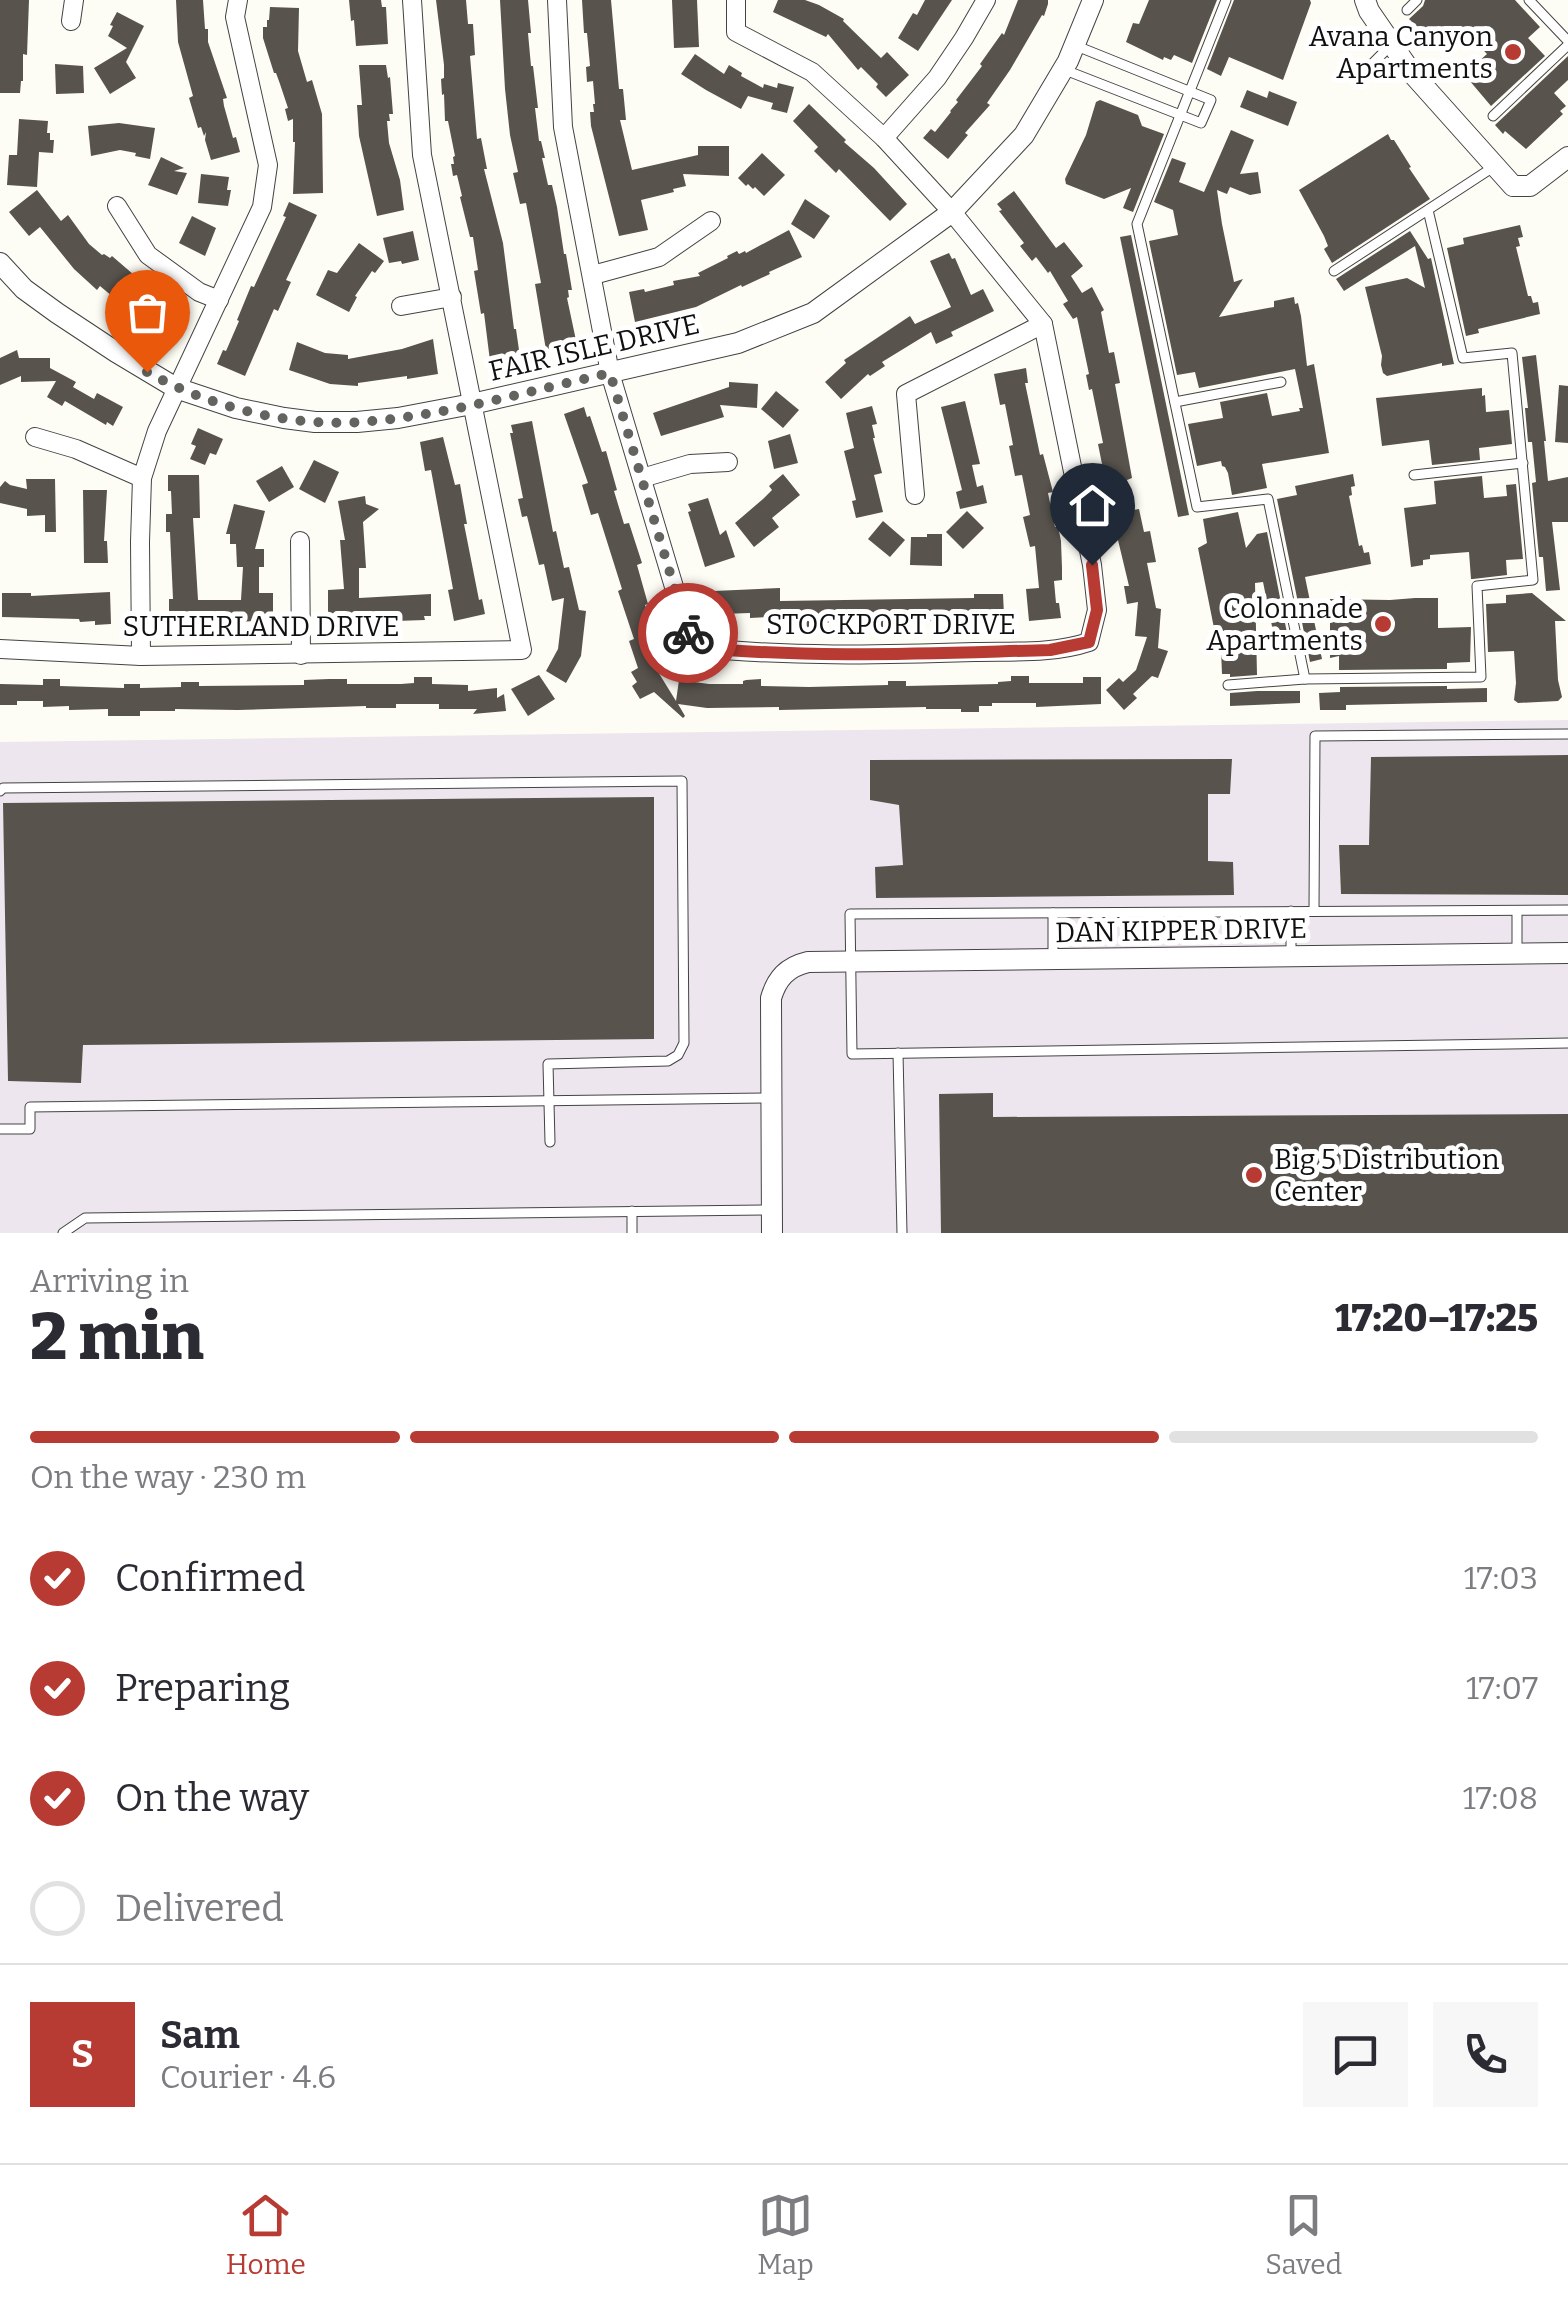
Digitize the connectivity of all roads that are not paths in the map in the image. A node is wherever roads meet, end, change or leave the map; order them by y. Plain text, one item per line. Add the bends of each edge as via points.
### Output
1 (74, 0) edge
2 (238, 0) edge
3 (412, 0) edge
4 (557, 0) edge
5 (736, 0) edge
6 (986, 0) edge
7 (1093, 0) edge
8 (1226, 0) edge
9 (1364, 0) edge
10 (1417, 0) edge
11 (1529, 0) edge
12 (1407, 10) dead end
13 (71, 22) dead end
14 (1568, 43) edge
15 (1392, 44) junction
16 (1074, 45) junction
17 (1063, 69) junction
18 (1363, 73) dead end
19 (1190, 91) junction
20 (1180, 116) junction
21 (1494, 116) dead end
22 (884, 138) junction
23 (1568, 157) edge
24 (1495, 166) junction
25 (117, 206) dead end
26 (1428, 210) junction
27 (952, 212) junction
28 (711, 221) dead end
29 (0, 264) edge
30 (1334, 271) dead end
31 (592, 275) junction
32 (452, 297) junction
33 (219, 300) junction
34 (401, 306) dead end
35 (1043, 324) junction
36 (610, 373) junction
37 (1280, 382) dead end
38 (176, 388) junction
39 (1175, 402) junction
40 (472, 404) junction
41 (35, 436) dead end
42 (728, 462) dead end
43 (1522, 463) junction
44 (1414, 475) dead end
45 (142, 478) junction
46 (642, 478) junction
47 (915, 495) dead end
48 (300, 541) dead end
49 (0, 649) edge
50 (301, 655) junction
51 (142, 656) junction
52 (1305, 679) junction
53 (1228, 685) dead end
54 (1568, 734) edge
55 (0, 791) edge
56 (1568, 910) edge
57 (1291, 911) junction
58 (1314, 911) junction
59 (1517, 911) junction
60 (1053, 913) junction
61 (1517, 953) junction
62 (1568, 953) edge
63 (1291, 956) junction
64 (1053, 959) junction
65 (851, 962) junction
66 (1568, 1043) edge
67 (898, 1054) junction
68 (773, 1098) junction
69 (549, 1100) junction
70 (0, 1130) edge
71 (550, 1142) dead end
72 (632, 1210) junction
73 (772, 1210) junction
74 (63, 1233) edge
75 (632, 1233) edge
76 (772, 1233) edge
77 (902, 1233) edge

1 - 13 street
2 - 33 street via 235,17 268,165 262,207
3 - 32 street via 422,155
4 - 31 street via 563,128
5 - 22 street via 736,32 812,72
6 - 22 street via 937,78
7 - 16 street, FAIR ISLE DRIVE
8 - 19 lane
9 - 15 street
10 - 12 lane
11 - 14 lane
14 - 21 lane
15 - 18 lane
15 - 24 street
16 - 17 street, FAIR ISLE DRIVE
16 - 19 lane
17 - 20 lane
17 - 27 street, FAIR ISLE DRIVE via 1024,135
19 - 20 lane
19 - 20 lane via 1211,100 1201,124
20 - 39 lane via 1136,224
22 - 27 street
23 - 24 street via 1530,186 1513,186
24 - 26 lane
25 - 33 street via 148,255
26 - 30 lane
26 - 43 lane via 1463,358 1512,353
27 - 35 street
27 - 36 street, FAIR ISLE DRIVE via 813,313 738,342
28 - 31 street via 659,257
29 - 38 street, FAIR ISLE DRIVE via 57,313
31 - 36 street
32 - 34 street
32 - 40 street
33 - 38 street
35 - 46 street, STOCKPORT DRIVE via 1092,565 1097,610 1089,642 1050,650 883,655 692,647
35 - 47 street via 906,394
36 - 40 street, FAIR ISLE DRIVE
36 - 46 street
37 - 39 lane
38 - 40 street, FAIR ISLE DRIVE via 236,408 315,422 398,418
38 - 45 street
39 - 52 lane via 1197,507 1268,500
40 - 50 street, SUTHERLAND DRIVE via 522,650
41 - 45 street
42 - 46 street
43 - 44 lane
43 - 52 lane via 1533,580 1477,586 1481,677
45 - 51 street
48 - 50 street
49 - 51 street, SUTHERLAND DRIVE
50 - 51 street, SUTHERLAND DRIVE
52 - 53 lane
54 - 58 lane via 1314,736
55 - 69 lane via 682,781 684,1043 668,1061 548,1064
56 - 59 lane
57 - 58 lane
57 - 60 lane
57 - 63 lane
58 - 59 lane
59 - 61 lane
60 - 64 lane
60 - 65 lane via 850,914
61 - 62 street, DAN KIPPER DRIVE
61 - 63 street, DAN KIPPER DRIVE
63 - 64 street, DAN KIPPER DRIVE
64 - 65 street, DAN KIPPER DRIVE
65 - 67 lane via 852,1054
65 - 68 street, DAN KIPPER DRIVE via 808,962 783,974 771,998
66 - 67 lane
67 - 77 lane
68 - 69 lane
68 - 73 street
69 - 70 lane via 30,1107 30,1130
69 - 71 lane
72 - 73 lane
72 - 74 lane via 84,1218
72 - 75 lane
73 - 76 street

